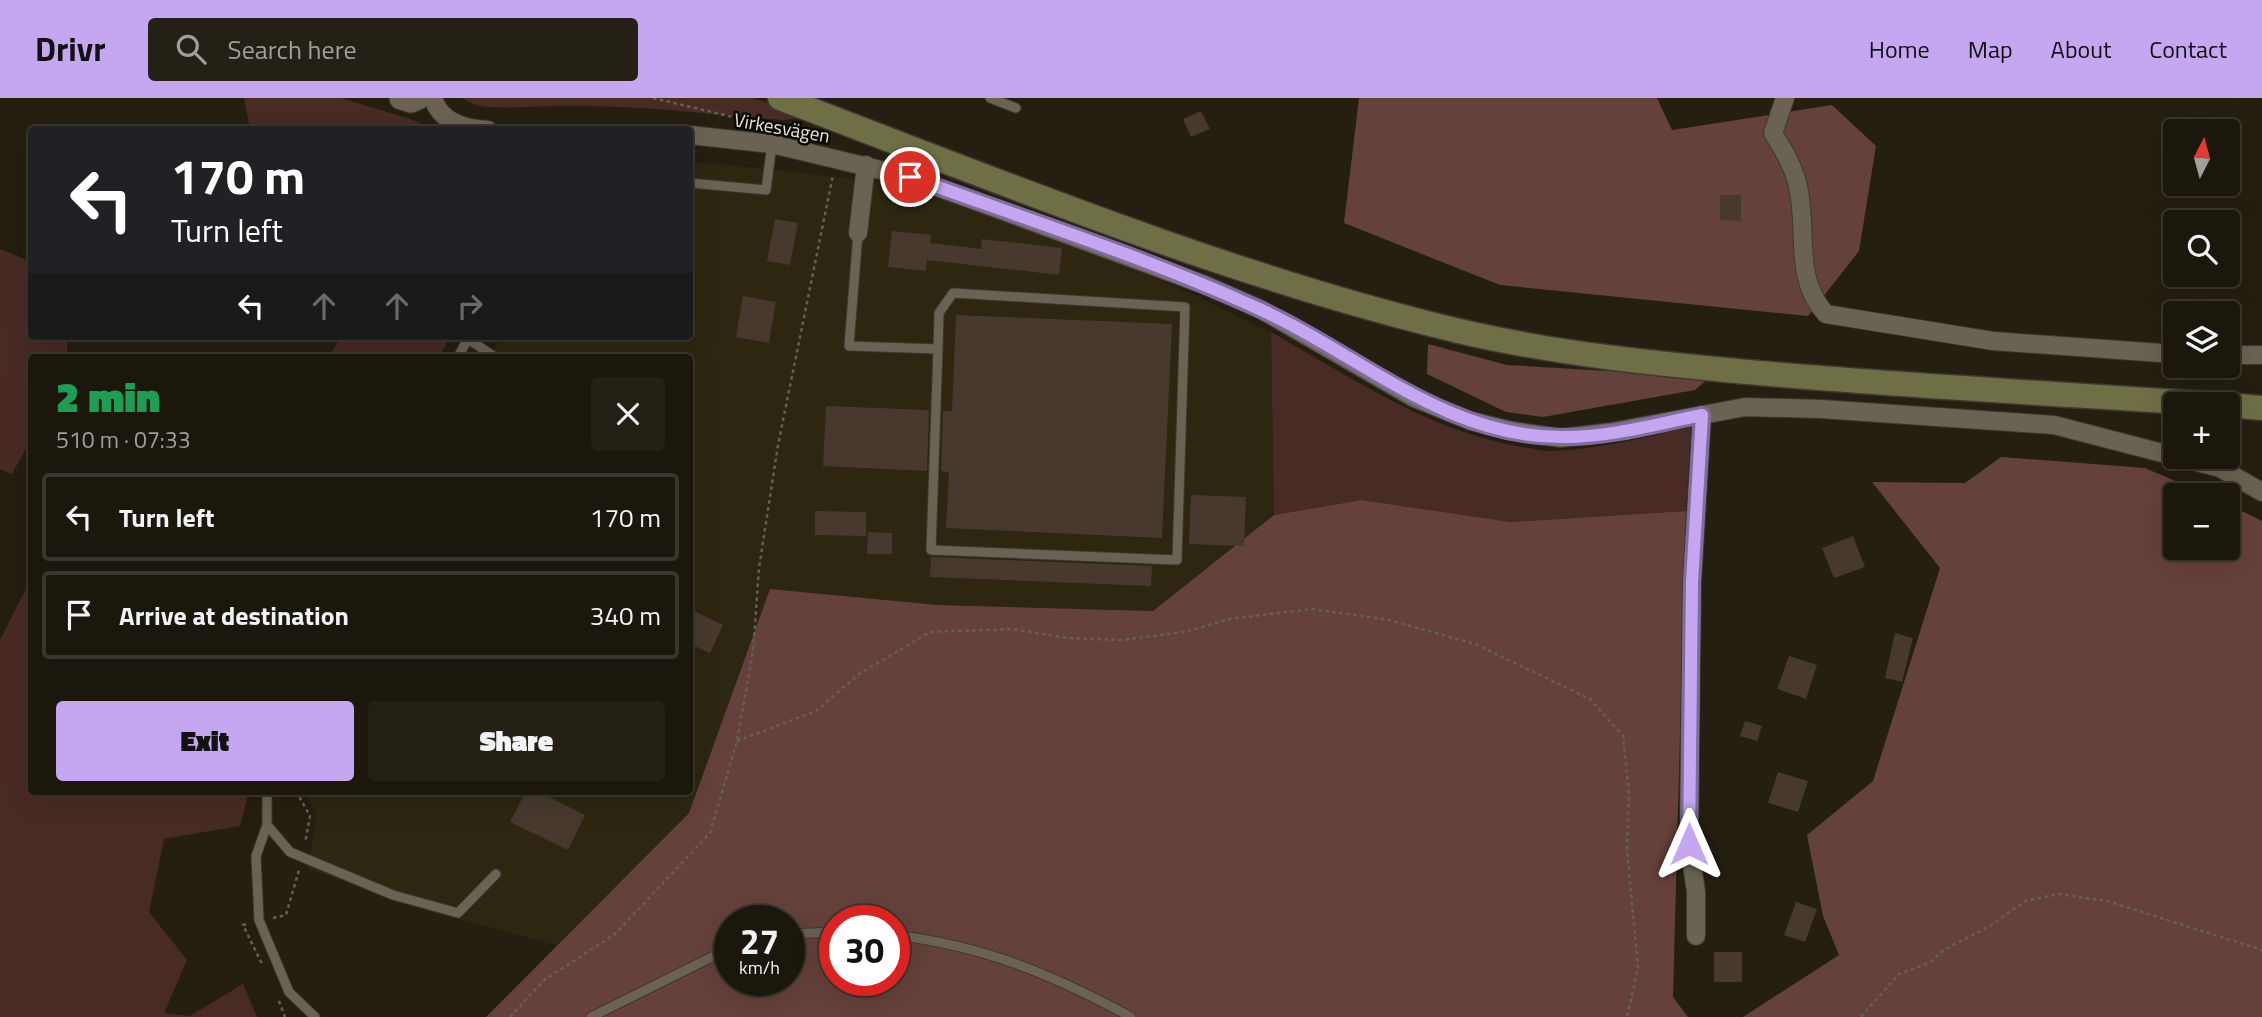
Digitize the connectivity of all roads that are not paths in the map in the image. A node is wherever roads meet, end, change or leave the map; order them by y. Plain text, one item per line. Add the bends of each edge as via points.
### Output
1 (401, 98) edge
2 (418, 98) edge
3 (433, 98) edge
4 (780, 98) edge
5 (990, 98) edge
6 (1785, 98) edge
7 (1016, 108) dead end
8 (465, 126) edge
9 (693, 135) edge
10 (772, 144) junction
11 (866, 165) junction
12 (693, 183) edge
13 (858, 233) joint
14 (472, 340) edge
15 (938, 349) junction
16 (2163, 353) edge
17 (491, 354) edge
18 (2240, 355) edge
19 (2262, 355) edge
20 (2163, 401) edge
21 (2240, 406) edge
22 (2262, 408) edge
23 (1702, 415) junction
24 (2262, 492) edge
25 (267, 795) edge
26 (267, 825) junction
27 (496, 874) dead end
28 (1696, 936) dead end
29 (910, 938) edge
30 (714, 956) edge
31 (315, 1017) edge
32 (591, 1017) edge
33 (1131, 1017) edge

1 - 2 street
3 - 8 street via 436,109
4 - 20 main road via 1146,238 1459,331 1649,363
5 - 7 lane
6 - 16 street via 1773,133 1798,184 1806,277 1814,301 1826,314 1993,341
9 - 10 street, Virkesvägen
10 - 11 street, Virkesvägen
10 - 12 lane via 766,190
11 - 13 street
11 - 23 street, Virkesvägen via 1205,285 1260,309 1415,398 1471,421 1561,438
13 - 15 lane via 849,346
14 - 17 lane
15 - 15 lane via 931,550 1177,560 1185,307 953,293 939,313
18 - 19 street
21 - 22 main road
23 - 24 street, Virkesvägen via 1745,407 1783,408 2054,425 2220,468
23 - 28 street via 1692,582 1690,748 1689,844
25 - 26 lane
26 - 27 lane via 290,852 393,895 458,913
26 - 31 lane via 256,856 259,920 289,992
29 - 33 lane via 1014,961
30 - 32 lane

